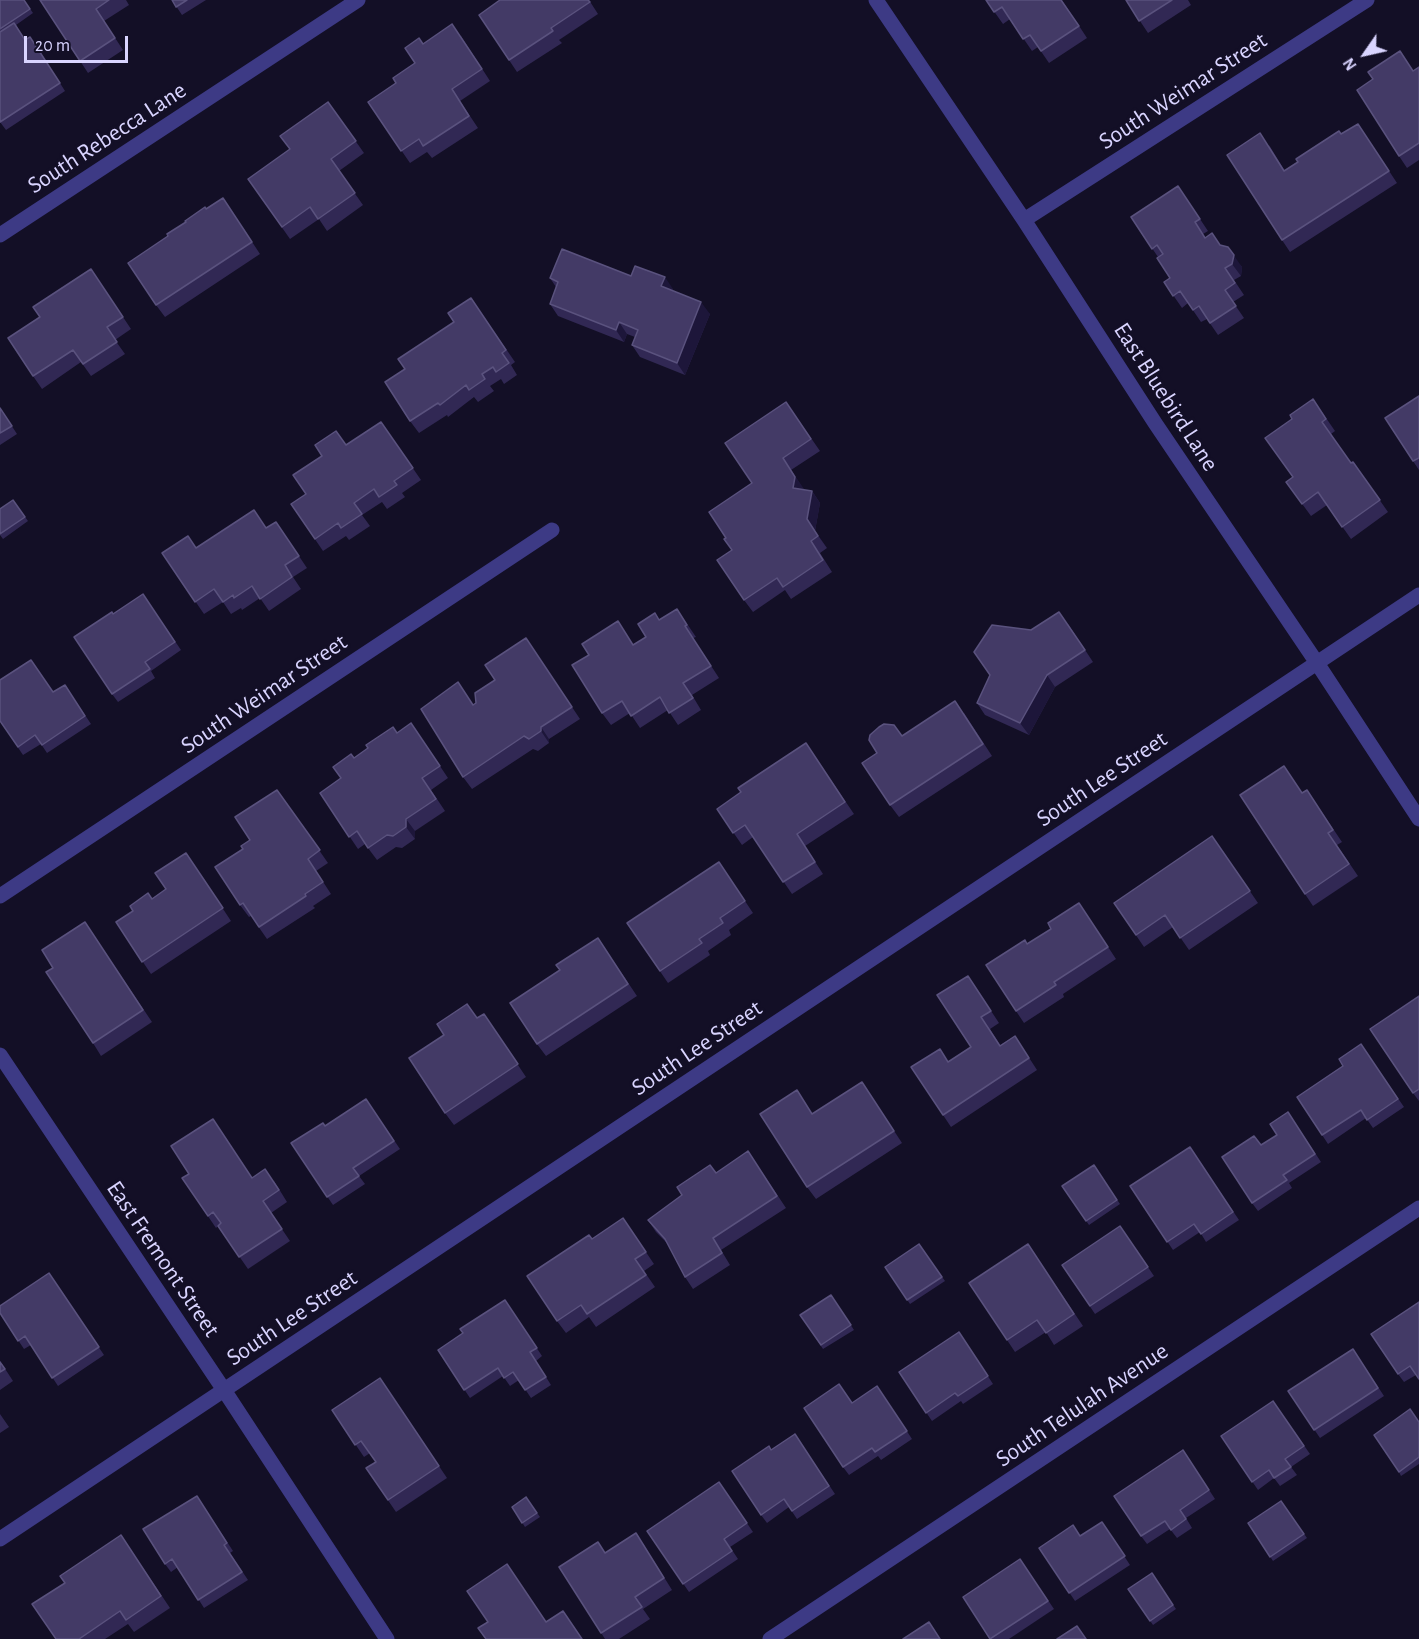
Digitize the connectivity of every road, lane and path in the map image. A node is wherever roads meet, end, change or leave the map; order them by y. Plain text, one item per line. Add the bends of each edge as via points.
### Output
1 (358, 0) edge
2 (876, 0) edge
3 (1367, 0) edge
4 (1024, 220) junction
5 (0, 235) edge
6 (552, 530) dead end
7 (1419, 595) edge
8 (1317, 663) junction
9 (1419, 819) edge
10 (0, 896) edge
11 (0, 1055) edge
12 (1419, 1208) edge
13 (224, 1390) junction
14 (0, 1539) edge
15 (387, 1639) edge
16 (770, 1639) edge

1 - 5 street, South Rebecca Lane
2 - 4 street, East Bluebird Lane
3 - 4 street, South Weimar Street
4 - 8 street, East Bluebird Lane
6 - 10 street, South Weimar Street
7 - 8 street, South Lee Street
8 - 9 street, East Bluebird Lane
8 - 13 street, South Lee Street
11 - 13 street, East Fremont Street
12 - 16 street, South Telulah Avenue
13 - 14 street, South Lee Street
13 - 15 street, East Fremont Street

